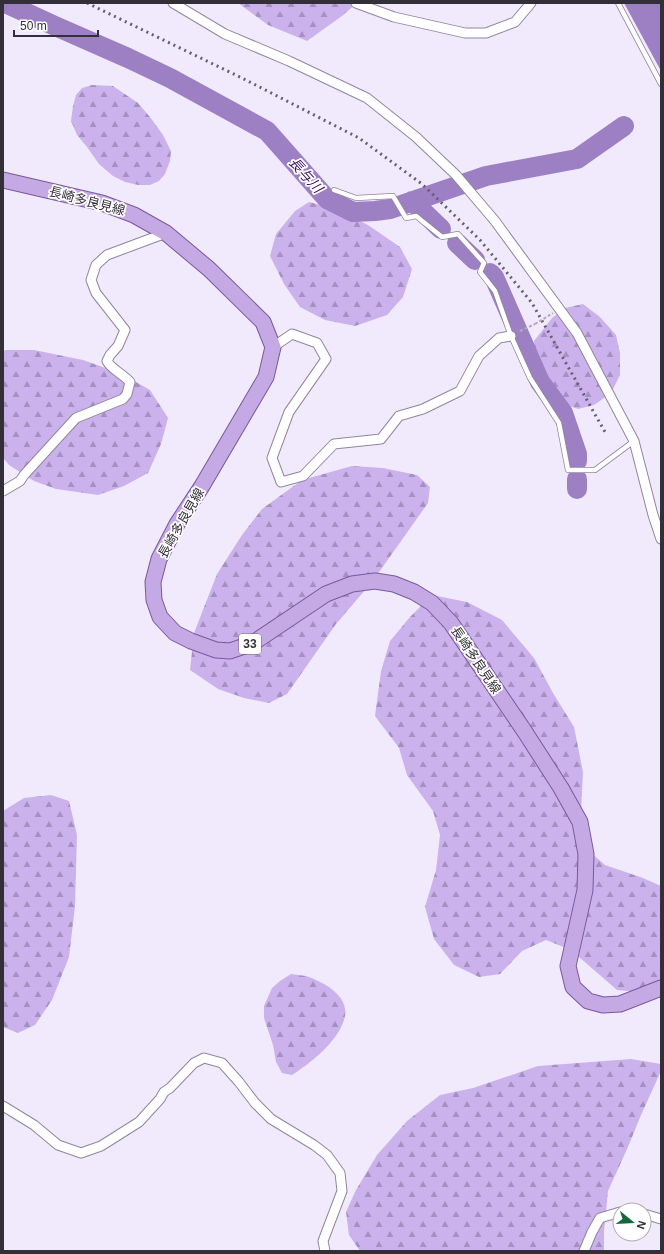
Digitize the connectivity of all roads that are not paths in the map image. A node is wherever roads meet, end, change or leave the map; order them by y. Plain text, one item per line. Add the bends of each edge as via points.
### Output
1 (172, 3) edge
2 (356, 3) edge
3 (531, 3) edge
4 (618, 3) edge
5 (661, 84) edge
6 (3, 180) edge
7 (334, 190) dead end
8 (166, 233) junction
9 (511, 336) junction
10 (273, 347) junction
11 (634, 441) junction
12 (3, 491) edge
13 (661, 539) edge
14 (661, 988) edge
15 (3, 1106) edge
16 (612, 1214) edge
17 (325, 1251) edge
18 (584, 1251) edge

1 - 11 street via 225,34 367,98 416,137 456,175 483,206 560,308 577,333
2 - 3 street via 394,17 465,33 486,33 515,22
4 - 5 lane
6 - 8 main road, 長崎多良見線 via 102,203 134,215
7 - 9 lane via 356,198 393,196 406,218 416,216 442,237 458,234 484,263 480,272 495,291
8 - 10 main road, 長崎多良見線 via 209,269 263,322
8 - 12 street via 107,255 96,265 91,280 96,293 125,330 107,361 130,382 127,394 123,399 76,418 20,481
9 - 10 street via 499,338 479,356 460,391 423,409 399,416 381,439 334,444 303,476 281,482 272,458 289,412 326,359 316,343 292,334
9 - 11 lane via 530,378 558,423 568,470 595,470
10 - 14 main road, 長崎多良見線 / 33 via 266,377 177,524 159,560 153,582 154,600 160,617 175,633 191,641 216,650 230,651 253,643 326,594 352,584 375,581 394,584 432,603 451,623 516,719 580,822 586,854 585,890 568,966 573,987 588,1001 603,1005 620,1004
11 - 13 street
15 - 17 street via 34,1125 58,1145 81,1153 101,1146 139,1122 164,1092 194,1063 204,1058 222,1063 271,1119 327,1155 340,1173 342,1190 323,1241
16 - 18 street via 600,1218

